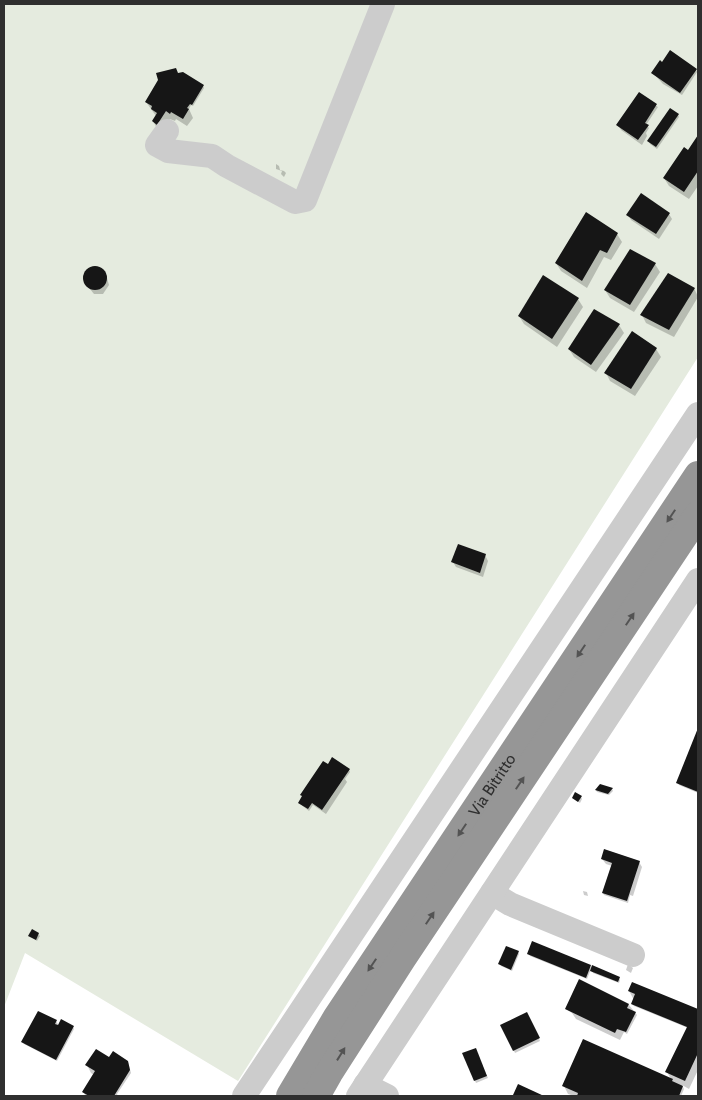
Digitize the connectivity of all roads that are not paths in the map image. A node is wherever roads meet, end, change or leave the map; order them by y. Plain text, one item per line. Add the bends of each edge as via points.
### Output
1 (382, 4) edge
2 (167, 131) dead end
3 (698, 414) edge
4 (698, 475) edge
5 (698, 515) edge
6 (698, 580) edge
7 (492, 893) junction
8 (633, 955) dead end
9 (362, 1091) edge
10 (244, 1096) edge
11 (290, 1096) edge
12 (316, 1096) edge
13 (387, 1096) edge

1 - 2 street via 305,200 295,202 212,156 168,151 157,145
3 - 10 street
4 -> 11 highway, Via Bitritto via 337,1017
12 -> 5 highway, Via Bitritto via 402,959
6 - 7 street
7 - 8 street via 510,904
7 - 9 street
9 - 13 street

